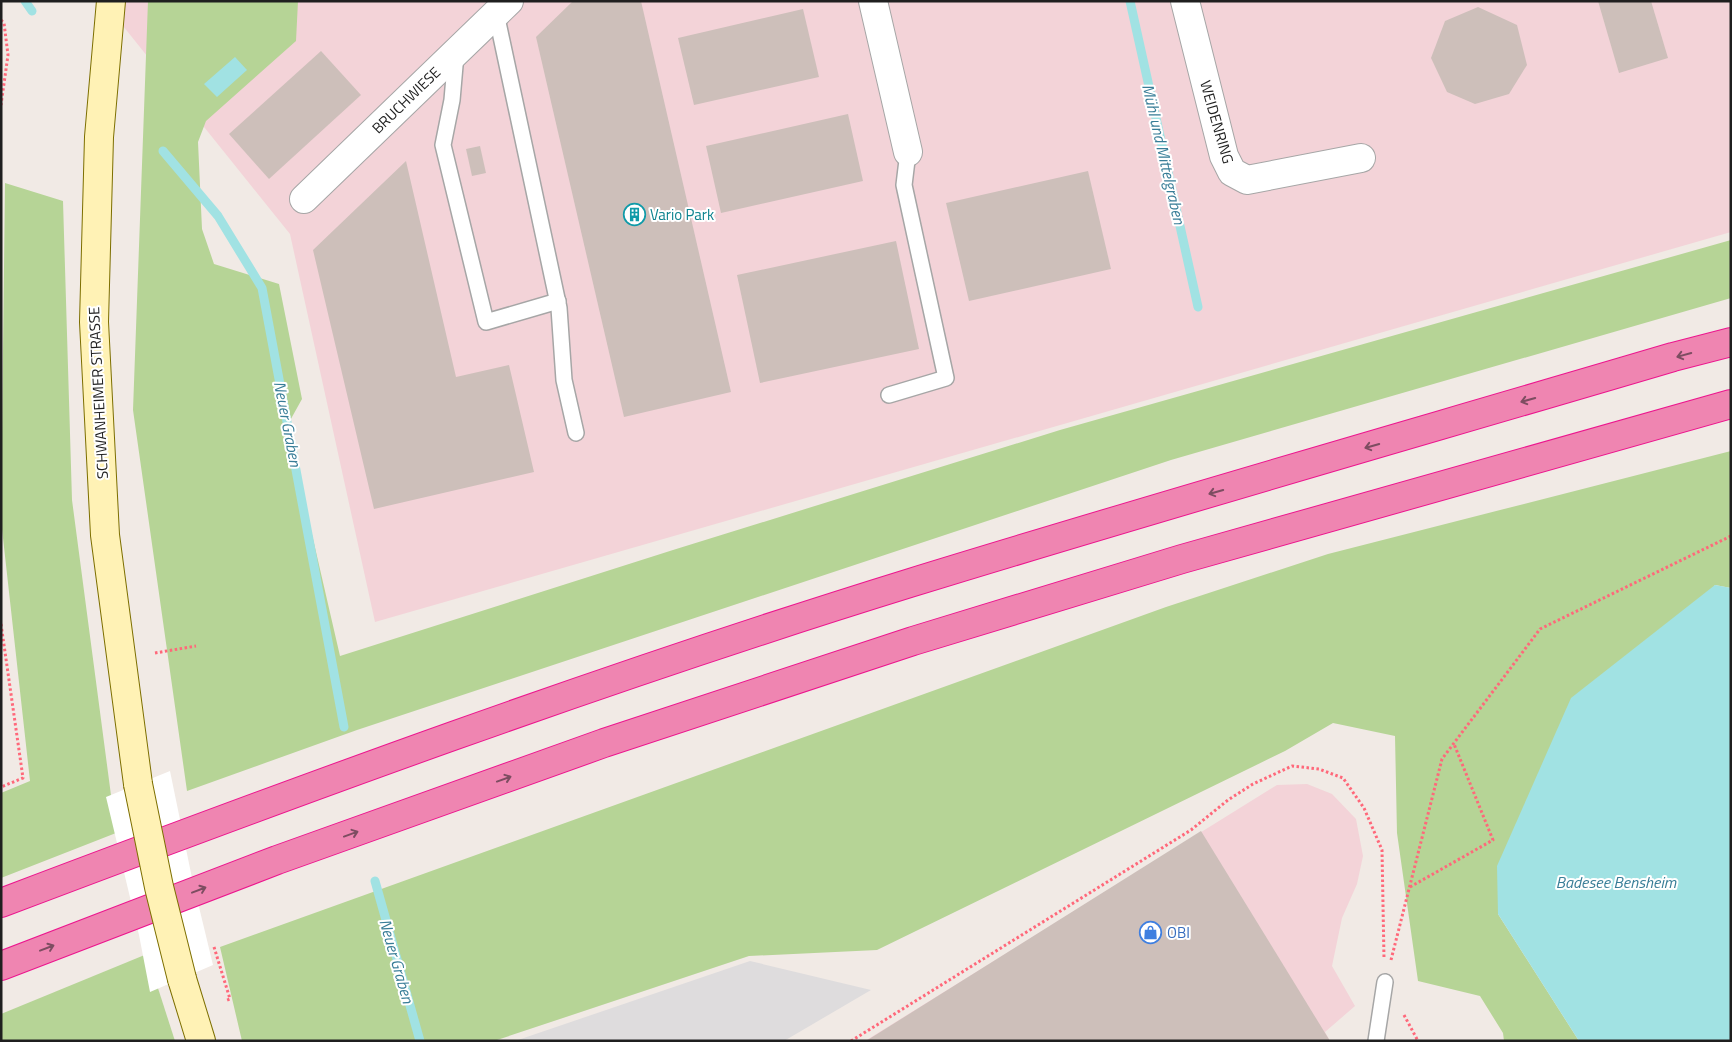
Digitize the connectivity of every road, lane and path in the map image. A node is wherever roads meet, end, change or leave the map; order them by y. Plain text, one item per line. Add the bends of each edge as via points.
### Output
1 (111, 1) edge
2 (873, 1) edge
3 (1185, 1) edge
4 (502, 7) edge
5 (1, 20) edge
6 (456, 52) junction
7 (1, 105) edge
8 (908, 152) joint
9 (1361, 158) dead end
10 (304, 199) dead end
11 (558, 301) junction
12 (1731, 342) edge
13 (890, 395) dead end
14 (1731, 404) edge
15 (576, 433) dead end
16 (1731, 536) edge
17 (1, 624) edge
18 (196, 646) dead end
19 (155, 653) dead end
20 (1454, 744) junction
21 (1, 787) edge
22 (1409, 887) junction
23 (1, 903) edge
24 (214, 946) dead end
25 (1, 966) edge
26 (1385, 982) junction
27 (225, 1001) dead end
28 (201, 1041) edge
29 (851, 1041) edge
30 (1376, 1041) edge

1 - 28 main road, SCHWANHEIMER STRASSE, bridge via 99,137 94,322 106,535 138,784 159,887
2 - 8 street
3 - 9 street, WEIDENRING via 1224,156 1232,172 1247,180
4 - 6 street, BRUCHWIESE
4 - 11 lane
5 - 7 path via 8,54
6 - 10 street, BRUCHWIESE
6 - 11 lane via 452,100 443,145 486,322
8 - 13 lane via 904,185 946,378
11 - 15 lane via 564,380
12 -> 23 highway via 908,584 584,689 271,800
25 -> 14 highway via 277,860 585,749 904,644 1182,559
16 - 20 path via 1540,629
17 - 21 path via 23,778
18 - 19 path
20 - 22 path via 1442,759
20 - 22 path via 1493,840
22 - 26 path
24 - 27 path via 230,999
26 - 29 path via 1382,850 1364,808 1343,778 1320,769 1292,766 1228,800 1191,830
26 - 30 lane

